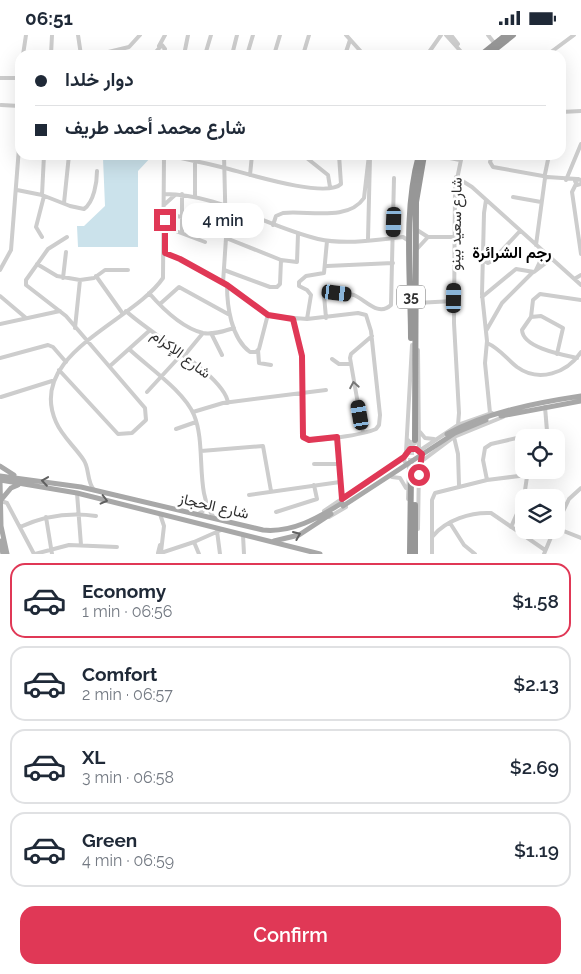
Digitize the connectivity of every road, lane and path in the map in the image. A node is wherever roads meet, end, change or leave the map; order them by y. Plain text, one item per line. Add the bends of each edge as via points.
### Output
1 (26, 35) edge
2 (52, 35) edge
3 (78, 35) edge
4 (140, 35) edge
5 (165, 35) edge
6 (188, 35) edge
7 (211, 35) edge
8 (237, 35) edge
9 (253, 35) edge
10 (280, 35) edge
11 (309, 35) edge
12 (346, 35) edge
13 (445, 35) edge
14 (488, 35) edge
15 (506, 35) edge
16 (512, 35) edge
17 (574, 35) edge
18 (440, 37) edge
19 (450, 37) edge
20 (350, 40) junction
21 (495, 44) junction
22 (163, 49) edge
23 (24, 50) edge
24 (50, 50) edge
25 (80, 50) edge
26 (117, 50) edge
27 (185, 50) edge
28 (207, 50) edge
29 (233, 50) edge
30 (248, 50) edge
31 (276, 50) edge
32 (304, 50) edge
33 (347, 50) edge
34 (359, 50) edge
35 (431, 50) edge
36 (462, 50) edge
37 (487, 50) edge
38 (494, 50) edge
39 (554, 50) edge
40 (0, 78) edge
41 (15, 78) edge
42 (1, 105) edge
43 (15, 106) edge
44 (581, 111) edge
45 (566, 112) edge
46 (581, 144) edge
47 (580, 149) edge
48 (19, 160) edge
49 (44, 160) edge
50 (68, 160) edge
51 (191, 160) edge
52 (224, 160) edge
53 (252, 160) edge
54 (309, 160) edge
55 (339, 160) edge
56 (368, 160) edge
57 (369, 160) edge
58 (418, 160) edge
59 (423, 160) edge
60 (460, 160) edge
61 (492, 160) edge
62 (548, 160) edge
63 (166, 161) edge
64 (195, 161) junction
65 (223, 167) junction
66 (97, 171) dead end
67 (250, 175) junction
68 (545, 176) junction
69 (456, 177) junction
70 (394, 178) dead end
71 (577, 181) edge
72 (330, 187) junction
73 (16, 190) junction
74 (165, 193) junction
75 (573, 193) junction
76 (178, 194) junction
77 (43, 195) junction
78 (195, 196) junction
79 (513, 197) dead end
80 (486, 200) junction
81 (541, 202) junction
82 (64, 203) junction
83 (224, 204) junction
84 (165, 205) junction
85 (165, 214) junction
86 (182, 217) junction
87 (204, 225) dead end
88 (273, 225) junction
89 (165, 227) junction
90 (413, 227) junction
91 (520, 231) junction
92 (182, 232) junction
93 (298, 234) junction
94 (42, 237) dead end
95 (67, 237) dead end
96 (403, 237) junction
97 (428, 237) junction
98 (454, 237) junction
99 (226, 238) junction
100 (393, 238) junction
101 (368, 239) junction
102 (327, 241) junction
103 (205, 242) dead end
104 (410, 243) junction
105 (536, 245) junction
106 (580, 245) edge
107 (416, 251) junction
108 (66, 252) dead end
109 (165, 253) junction
110 (544, 253) junction
111 (581, 255) edge
112 (551, 259) junction
113 (281, 260) junction
114 (483, 260) junction
115 (392, 263) junction
116 (38, 264) junction
117 (327, 266) dead end
118 (0, 270) edge
119 (128, 270) dead end
120 (224, 270) junction
121 (534, 272) junction
122 (581, 275) edge
123 (96, 276) junction
124 (63, 278) junction
125 (80, 280) junction
126 (578, 282) edge
127 (222, 283) junction
128 (227, 285) junction
129 (149, 293) junction
130 (0, 296) edge
131 (482, 297) junction
132 (581, 300) edge
133 (454, 301) junction
134 (416, 303) junction
135 (160, 304) junction
136 (60, 311) junction
137 (125, 313) junction
138 (228, 314) junction
139 (268, 315) junction
140 (530, 317) junction
141 (26, 318) junction
142 (326, 318) junction
143 (293, 319) junction
144 (307, 319) junction
145 (0, 323) edge
146 (75, 327) junction
147 (234, 328) junction
148 (149, 331) junction
149 (486, 332) junction
150 (204, 333) junction
151 (211, 333) junction
152 (372, 336) junction
153 (88, 342) junction
154 (414, 342) junction
155 (487, 343) junction
156 (129, 349) junction
157 (258, 350) junction
158 (581, 352) edge
159 (557, 353) junction
160 (183, 355) junction
161 (222, 355) dead end
162 (0, 358) edge
163 (577, 358) junction
164 (332, 359) dead end
165 (66, 362) junction
166 (351, 364) junction
167 (271, 365) dead end
168 (110, 366) junction
169 (59, 370) junction
170 (160, 377) junction
171 (52, 381) junction
172 (326, 390) dead end
173 (302, 391) junction
174 (146, 392) dead end
175 (581, 396) edge
176 (1, 397) edge
177 (581, 401) edge
178 (228, 403) junction
179 (545, 407) junction
180 (515, 411) junction
181 (193, 412) junction
182 (459, 413) junction
183 (488, 417) junction
184 (196, 422) junction
185 (464, 422) junction
186 (458, 425) junction
187 (419, 427) junction
188 (176, 429) dead end
189 (363, 433) junction
190 (337, 437) junction
191 (454, 437) junction
192 (413, 440) junction
193 (432, 441) junction
194 (436, 448) junction
195 (419, 450) junction
196 (202, 451) junction
197 (406, 452) junction
198 (404, 457) junction
199 (421, 463) junction
200 (314, 464) dead end
201 (339, 464) junction
202 (393, 465) junction
203 (0, 466) edge
204 (408, 466) junction
205 (400, 471) junction
206 (515, 474) edge
207 (413, 475) junction
208 (0, 476) edge
209 (392, 477) junction
210 (22, 478) junction
211 (87, 479) junction
212 (487, 479) junction
213 (0, 480) edge
214 (340, 482) junction
215 (22, 484) junction
216 (314, 485) junction
217 (459, 485) junction
218 (81, 487) junction
219 (581, 488) edge
220 (94, 490) junction
221 (271, 491) junction
222 (77, 493) junction
223 (408, 493) junction
224 (249, 495) dead end
225 (0, 501) edge
226 (342, 503) junction
227 (206, 504) junction
228 (565, 508) edge
229 (276, 512) dead end
230 (78, 514) junction
231 (160, 514) junction
232 (196, 515) junction
233 (96, 516) dead end
234 (46, 517) junction
235 (172, 517) junction
236 (515, 518) edge
237 (322, 520) junction
238 (217, 521) junction
239 (450, 523) junction
240 (164, 526) junction
241 (20, 527) junction
242 (511, 527) junction
243 (219, 530) junction
244 (565, 532) edge
245 (243, 535) junction
246 (432, 537) junction
247 (581, 538) edge
248 (550, 539) edge
249 (0, 541) edge
250 (269, 541) junction
251 (194, 542) junction
252 (81, 545) junction
253 (117, 547) dead end
254 (412, 551) edge
255 (52, 552) edge
256 (544, 552) edge
257 (3, 553) edge
258 (161, 553) edge
259 (35, 554) edge
260 (199, 554) edge
261 (220, 554) edge
262 (244, 554) edge
263 (320, 554) edge
264 (432, 554) edge
265 (475, 554) edge

1 - 23 street
2 - 24 street
3 - 25 street
4 - 26 street via 129,47
5 - 22 street
6 - 27 street
7 - 28 street
8 - 29 street
9 - 30 street
10 - 31 street
11 - 32 street
12 - 20 street
13 - 18 street
13 - 19 street
14 - 21 street
15 - 21 highway
16 - 38 highway
17 - 39 street
18 - 19 street
18 - 35 street
19 - 36 street
20 - 33 street
20 - 34 street
21 - 37 highway
40 - 41 street
42 - 43 street
44 - 45 street
46 - 47 street
47 - 71 street
48 - 73 street
49 - 77 street
50 - 82 street
51 - 64 street
52 - 65 street
53 - 67 street
54 - 72 street via 328,175
55 - 72 street via 341,182
56 - 88 street via 362,202 334,213 283,213 276,216
57 - 101 street
58 - 90 highway, 35 via 414,179
59 - 90 highway, 35
60 - 69 street, شارع سعيد بينو
61 - 68 street via 491,165
62 - 68 street
63 - 74 street
64 - 65 street
64 - 78 street
65 - 67 street
65 - 83 street
66 - 82 street via 87,207 82,209
67 - 72 street via 303,187
68 - 71 street
68 - 81 street
69 - 80 street
69 - 98 street, شارع سعيد بينو
70 - 100 street
71 - 75 street
71 - 75 street
73 - 77 street
73 - 118 street via 11,250
74 - 76 street
74 - 84 street
75 - 106 street
76 - 78 street
76 - 84 street
76 - 86 street
77 - 82 street
77 - 94 street via 36,227
78 - 83 street
79 - 81 street
80 - 91 street
80 - 114 street
81 - 105 street
83 - 88 street
83 - 99 street
84 - 85 street
85 - 86 street
85 - 89 street
86 - 87 street
86 - 92 street
88 - 93 street
89 - 92 street
89 - 109 street
90 - 96 street
90 - 97 street
90 - 104 highway, 35
90 - 107 highway, 35
91 - 105 street
91 - 114 street via 492,261
92 - 103 street
93 - 102 street
93 - 113 street via 297,262
95 - 116 street via 50,247
96 - 100 street
96 - 104 street
97 - 98 street
97 - 107 street
98 - 133 street, شارع سعيد بينو
99 - 113 street
99 - 120 street
100 - 101 street
100 - 115 street
101 - 102 street
102 - 144 street via 324,273 306,276 299,282 299,286 308,289 311,295
104 - 154 highway, 35
105 - 110 street
106 - 111 street
107 - 134 highway, 35
108 - 124 street
109 - 127 street
109 - 129 street via 163,278
110 - 112 street
110 - 121 street
112 - 121 street
112 - 126 street
113 - 120 street via 280,284 276,287
114 - 131 street
115 - 117 street
115 - 142 street via 390,306 376,308 355,296 329,292 324,295
116 - 124 street
116 - 136 street via 26,285
119 - 123 street via 105,270
120 - 127 street
121 - 131 street via 516,269
121 - 149 street via 502,303
122 - 126 street
123 - 125 street
123 - 137 street, شارع الإكرام
124 - 125 street
125 - 146 street
127 - 128 street
128 - 138 street
128 - 139 street
129 - 135 street
129 - 137 street
130 - 141 street
131 - 149 street
132 - 140 street via 540,294 534,300
133 - 134 street
133 - 182 street, شارع سعيد بينو
134 - 154 highway, 35
135 - 138 street via 179,287
135 - 150 street via 178,320
136 - 141 street
136 - 146 street
137 - 148 street, شارع الإكرام
137 - 153 street
138 - 147 street
139 - 143 street
139 - 157 street
140 - 159 street via 522,330 523,337
140 - 159 street via 540,316 563,328
141 - 145 street
142 - 144 street
142 - 152 street via 364,313 369,319
143 - 144 street
143 - 173 street via 302,356
146 - 153 street
147 - 151 street
147 - 157 street via 247,349 252,352
148 - 156 street
148 - 160 street, شارع الإكرام
149 - 155 street
150 - 151 street
150 - 160 street
151 - 161 street
152 - 166 street via 352,354
152 - 189 street via 380,420 376,429
153 - 165 street
153 - 168 street
154 - 187 street via 419,359
154 - 192 highway, 35
155 - 163 street via 521,370 533,374 561,372
155 - 183 street
156 - 168 street
156 - 170 street
157 - 167 street via 259,363
158 - 163 street
159 - 163 street
160 - 170 street
160 - 178 street, شارع الإكرام via 219,384
162 - 165 street via 48,345
164 - 166 street via 338,364
165 - 169 street
189 -> 166 street
168 - 169 street via 147,413 146,420 127,435 113,430
169 - 171 street
170 - 174 street
170 - 181 street
171 - 176 street
171 - 211 street via 50,401 54,417 84,460
172 - 173 street
173 - 178 street via 292,396
173 - 190 street via 303,438
175 - 180 main road
177 - 179 main road
178 - 181 street
179 - 180 main road
179 - 212 street via 546,431 485,447 483,460
180 - 183 main road
180 - 191 street
181 - 184 street
182 - 185 street, شارع سعيد بينو
182 - 186 street, شارع سعيد بينو
183 - 185 street
183 - 226 main road, bridge via 455,433
184 - 188 street
184 - 196 street
185 - 186 street
186 - 193 street
187 - 192 street
187 - 193 street via 424,437
189 - 190 street
190 - 201 street
191 - 194 street
191 - 217 street
192 - 195 street
192 - 197 street
193 - 194 street via 429,448
193 - 195 street
194 - 199 street
195 - 197 street
195 - 199 street
196 - 221 street via 263,446
196 - 227 street
197 - 198 street
198 - 202 street
198 - 204 street
199 - 204 street
199 - 207 street
200 - 201 street
201 - 214 street
202 - 205 street via 399,465
202 - 226 street
203 - 210 main road
204 - 205 street, شارع الحجاز
204 - 207 street
205 - 209 street, شارع الحجاز
206 - 212 street
207 - 223 street
207 - 254 highway
208 - 210 main road, شارع الحجاز
209 - 223 street via 402,480
209 - 237 street, شارع الحجاز
218 -> 210 main road, شارع الحجاز
211 - 218 street
211 - 220 street
212 - 217 street
213 - 215 main road, شارع الحجاز
213 - 225 main road
214 - 216 street
214 - 226 street
215 - 222 main road, شارع الحجاز
215 - 225 main road via 11,488
216 - 221 street
216 - 229 street via 317,499
217 - 246 street via 435,493 432,500
218 - 220 main road, شارع الحجاز
219 - 228 street
220 - 232 main road, شارع الحجاز
221 - 224 street
222 - 230 street
222 -> 231 main road, شارع الحجاز
223 - 254 street
225 - 241 street via 7,502
225 - 257 main road
226 - 237 main road
226 - 238 main road, شارع الحجاز via 292,528 274,531
227 - 232 street
227 - 238 street
230 - 233 street
230 - 234 street
230 - 252 street
231 - 235 main road, شارع الحجاز
231 - 240 street
232 - 238 main road, شارع الحجاز
234 - 241 street
234 - 255 street
235 - 240 street
235 - 243 main road, شارع الحجاز
236 - 242 street
250 -> 237 main road, شارع الحجاز via 299,535
239 - 242 street via 466,516 488,513
239 - 246 street
239 - 265 street via 464,545
240 - 258 street
241 - 259 street
242 - 256 street
243 - 245 main road, شارع الحجاز
243 - 251 street
243 - 261 street
244 - 247 street
245 - 250 main road, شارع الحجاز
245 - 262 street
246 - 264 street
248 - 256 street
249 - 257 main road
250 - 263 main road, شارع الحجاز
251 - 258 street
251 - 260 street
252 - 253 street
252 - 255 street via 66,545
255 - 259 street

